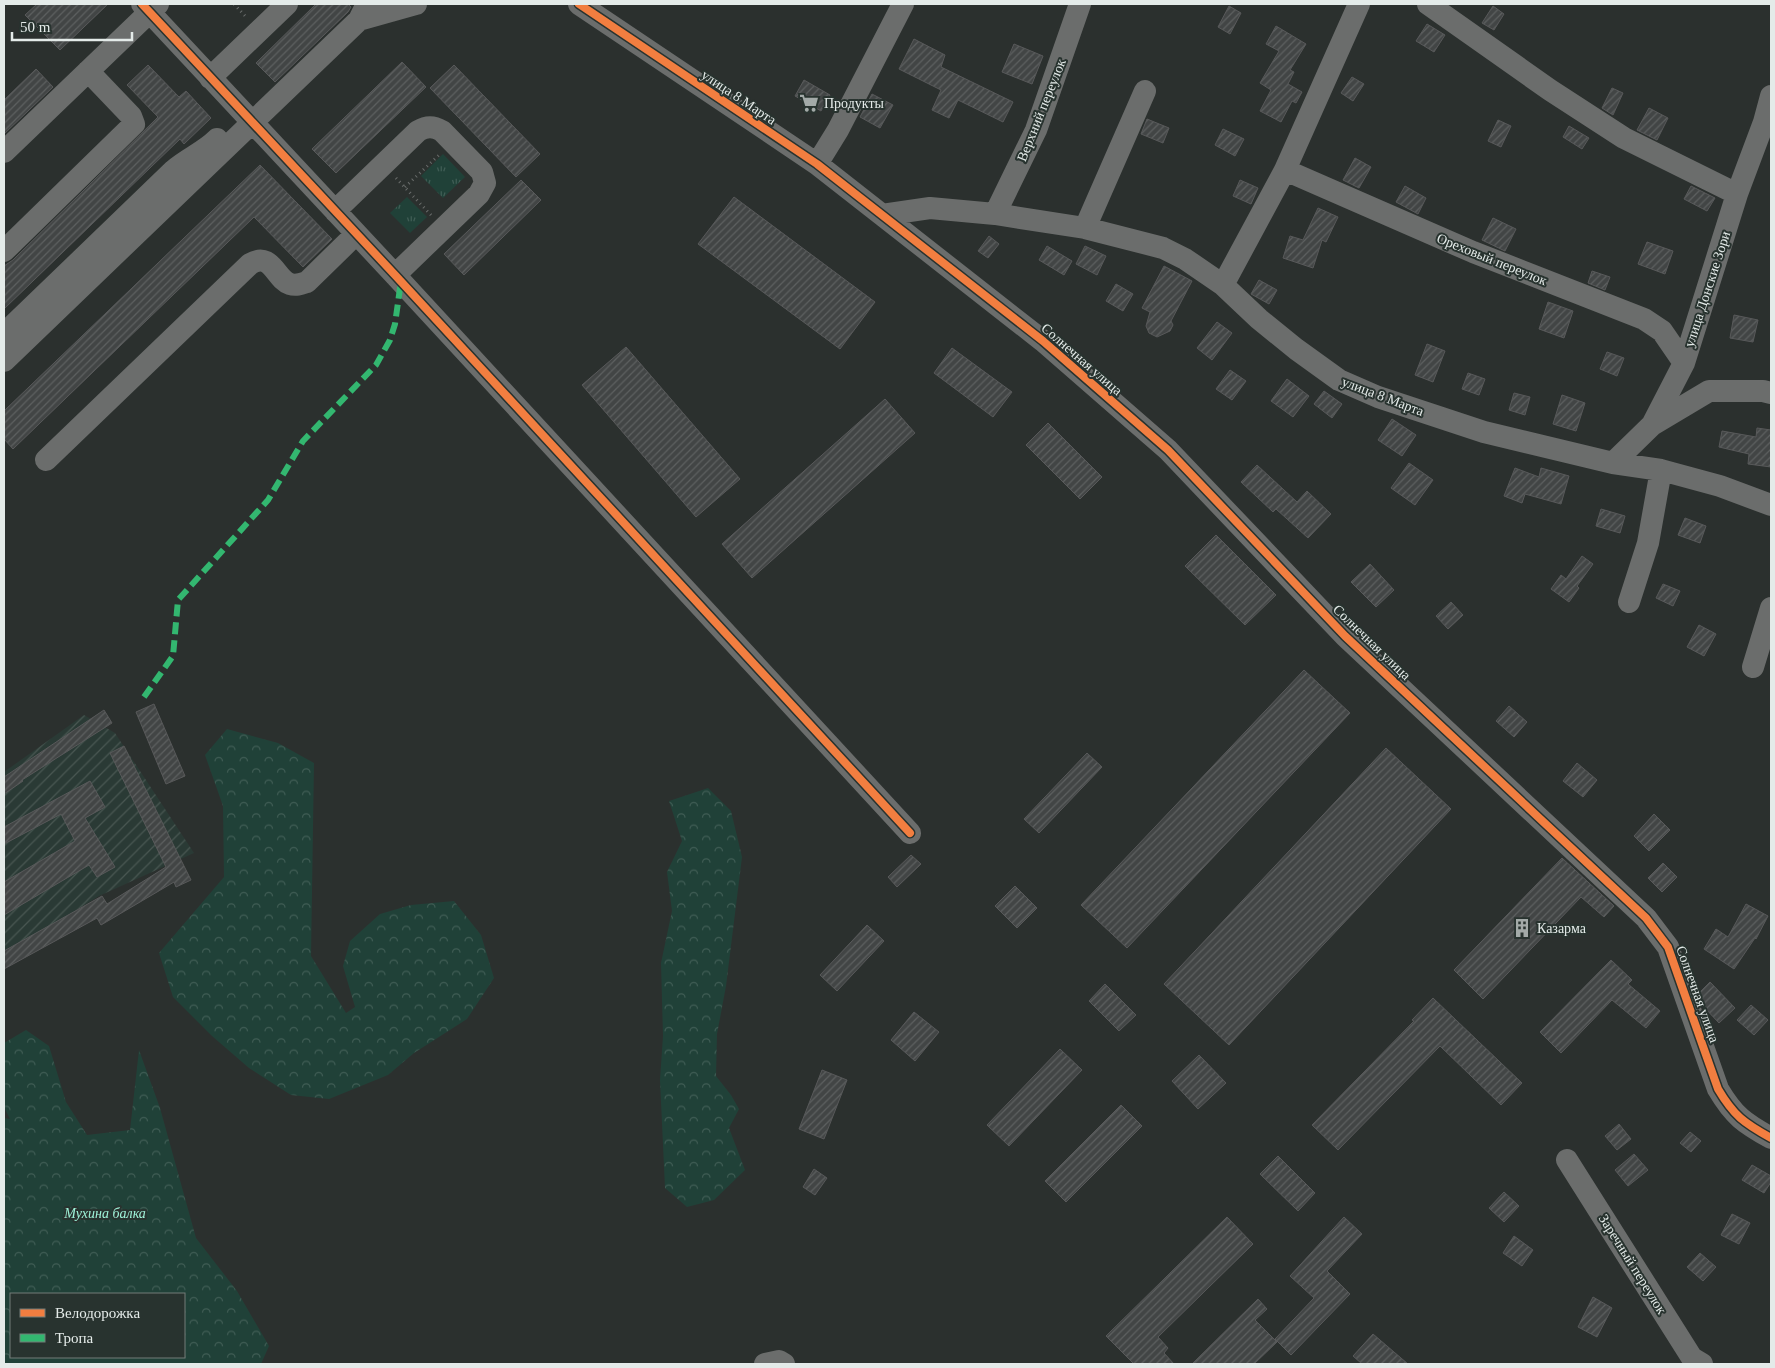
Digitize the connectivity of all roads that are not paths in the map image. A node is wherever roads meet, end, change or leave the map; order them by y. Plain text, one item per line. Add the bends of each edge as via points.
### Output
1 (287, 4) edge
2 (416, 4) edge
3 (579, 4) edge
4 (903, 4) edge
5 (1080, 4) edge
6 (1359, 4) edge
7 (1428, 4) edge
8 (150, 7) edge
9 (363, 12) edge
10 (88, 71) junction
11 (210, 78) junction
12 (1146, 91) dead end
13 (1771, 96) edge
14 (247, 118) junction
15 (4, 152) edge
16 (816, 164) junction
17 (1285, 170) junction
18 (1737, 194) junction
19 (335, 211) junction
20 (994, 214) junction
21 (882, 216) junction
22 (1085, 228) junction
23 (356, 234) junction
24 (4, 251) edge
25 (395, 275) junction
26 (1223, 286) junction
27 (4, 334) edge
28 (4, 361) edge
29 (1684, 363) junction
30 (1771, 393) edge
31 (1652, 426) junction
32 (46, 460) dead end
33 (1612, 463) junction
34 (1661, 470) junction
35 (1771, 506) edge
36 (1629, 602) dead end
37 (1771, 608) edge
38 (1753, 667) dead end
39 (910, 833) dead end
40 (1771, 1138) edge
41 (1567, 1160) dead end
42 (765, 1364) edge
43 (784, 1364) edge
44 (1702, 1364) edge

1 - 11 street
2 - 9 street
3 - 16 street, улица 8 Марта
4 - 16 street via 838,130
5 - 20 street, Верхний переулок via 1036,130
6 - 17 street
7 - 18 street via 1624,138
8 - 10 street
8 - 11 street
9 - 14 street
10 - 15 street
10 - 24 street via 131,116 134,124
11 - 14 street
12 - 22 street
13 - 18 street, улица Донские Зори
14 - 19 street
14 - 27 street via 174,170
14 - 28 street
16 - 21 street, улица 8 Марта
17 - 26 street
17 - 29 street, Ореховый переулок via 1473,252 1644,319 1662,331
18 - 29 street, улица Донские Зори
19 - 23 street
19 - 25 street via 423,128 438,128 482,172 484,183 479,194
20 - 21 street, улица 8 Марта via 930,208
20 - 22 street, улица 8 Марта
21 - 40 street, Солнечная улица via 1043,341 1168,450 1345,636 1646,918 1668,947 1718,1089 1730,1109 1744,1123
22 - 26 street, улица 8 Марта via 1164,248 1185,258
23 - 25 street
23 - 32 street via 306,282 298,285 286,282 268,263 258,261 250,264
25 - 39 street
26 - 33 street, улица 8 Марта via 1296,349 1339,380 1378,397 1484,432
29 - 31 street, улица Донские Зори
30 - 31 street via 1709,391
31 - 33 street, улица Донские Зори
33 - 34 street, улица 8 Марта
34 - 35 street, улица 8 Марта via 1720,486
34 - 36 street via 1648,543
37 - 38 street
41 - 44 street, Заречный переулок via 1692,1358
42 - 43 street via 779,1361

